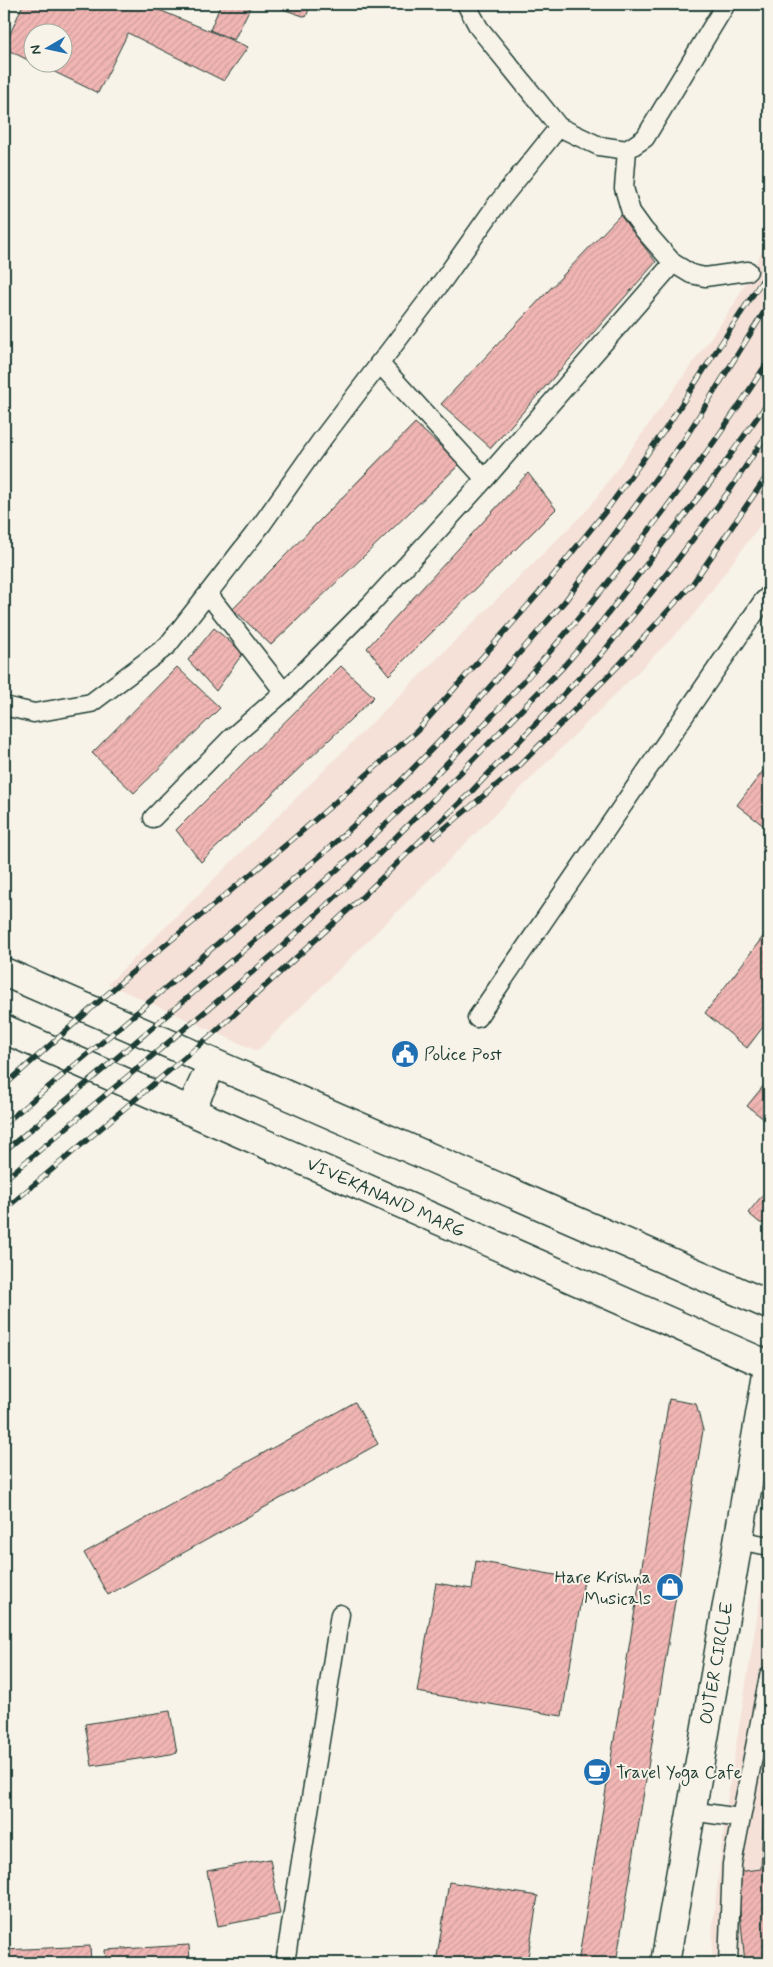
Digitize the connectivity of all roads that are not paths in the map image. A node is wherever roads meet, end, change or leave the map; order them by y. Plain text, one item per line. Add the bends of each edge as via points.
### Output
1 (466, 4) edge
2 (726, 4) edge
3 (559, 127) junction
4 (626, 150) junction
5 (673, 263) junction
6 (748, 271) dead end
7 (379, 363) junction
8 (484, 479) junction
9 (208, 594) junction
10 (767, 600) edge
11 (284, 692) junction
12 (4, 706) edge
13 (153, 818) dead end
14 (4, 972) edge
15 (477, 1018) dead end
16 (4, 1029) edge
17 (212, 1064) junction
18 (190, 1110) junction
19 (769, 1305) edge
20 (769, 1364) edge
21 (737, 1540) junction
22 (769, 1546) edge
23 (340, 1614) dead end
24 (769, 1676) edge
25 (691, 1811) junction
26 (740, 1818) junction
27 (285, 1963) edge
28 (665, 1963) edge
29 (728, 1963) edge

1 - 3 lane via 479,28
2 - 4 lane via 645,138
3 - 4 lane via 599,146
3 - 7 lane via 497,204
4 - 5 lane via 624,188 631,212
5 - 6 lane via 691,274 705,277
5 - 8 lane
7 - 8 lane
7 - 9 lane
8 - 11 lane
9 - 11 lane
9 - 12 lane via 167,646 91,703 34,713
10 - 15 lane
11 - 13 lane via 230,739
14 - 17 main road
16 - 18 main road, VIVEKANAND MARG
17 - 18 main road
17 - 19 main road
18 - 20 main road, VIVEKANAND MARG
20 - 21 main road, OUTER CIRCLE
21 - 22 lane
21 - 25 main road, OUTER CIRCLE
23 - 27 lane
24 - 26 lane
25 - 26 lane
25 - 28 main road, OUTER CIRCLE
26 - 29 lane via 732,1864

